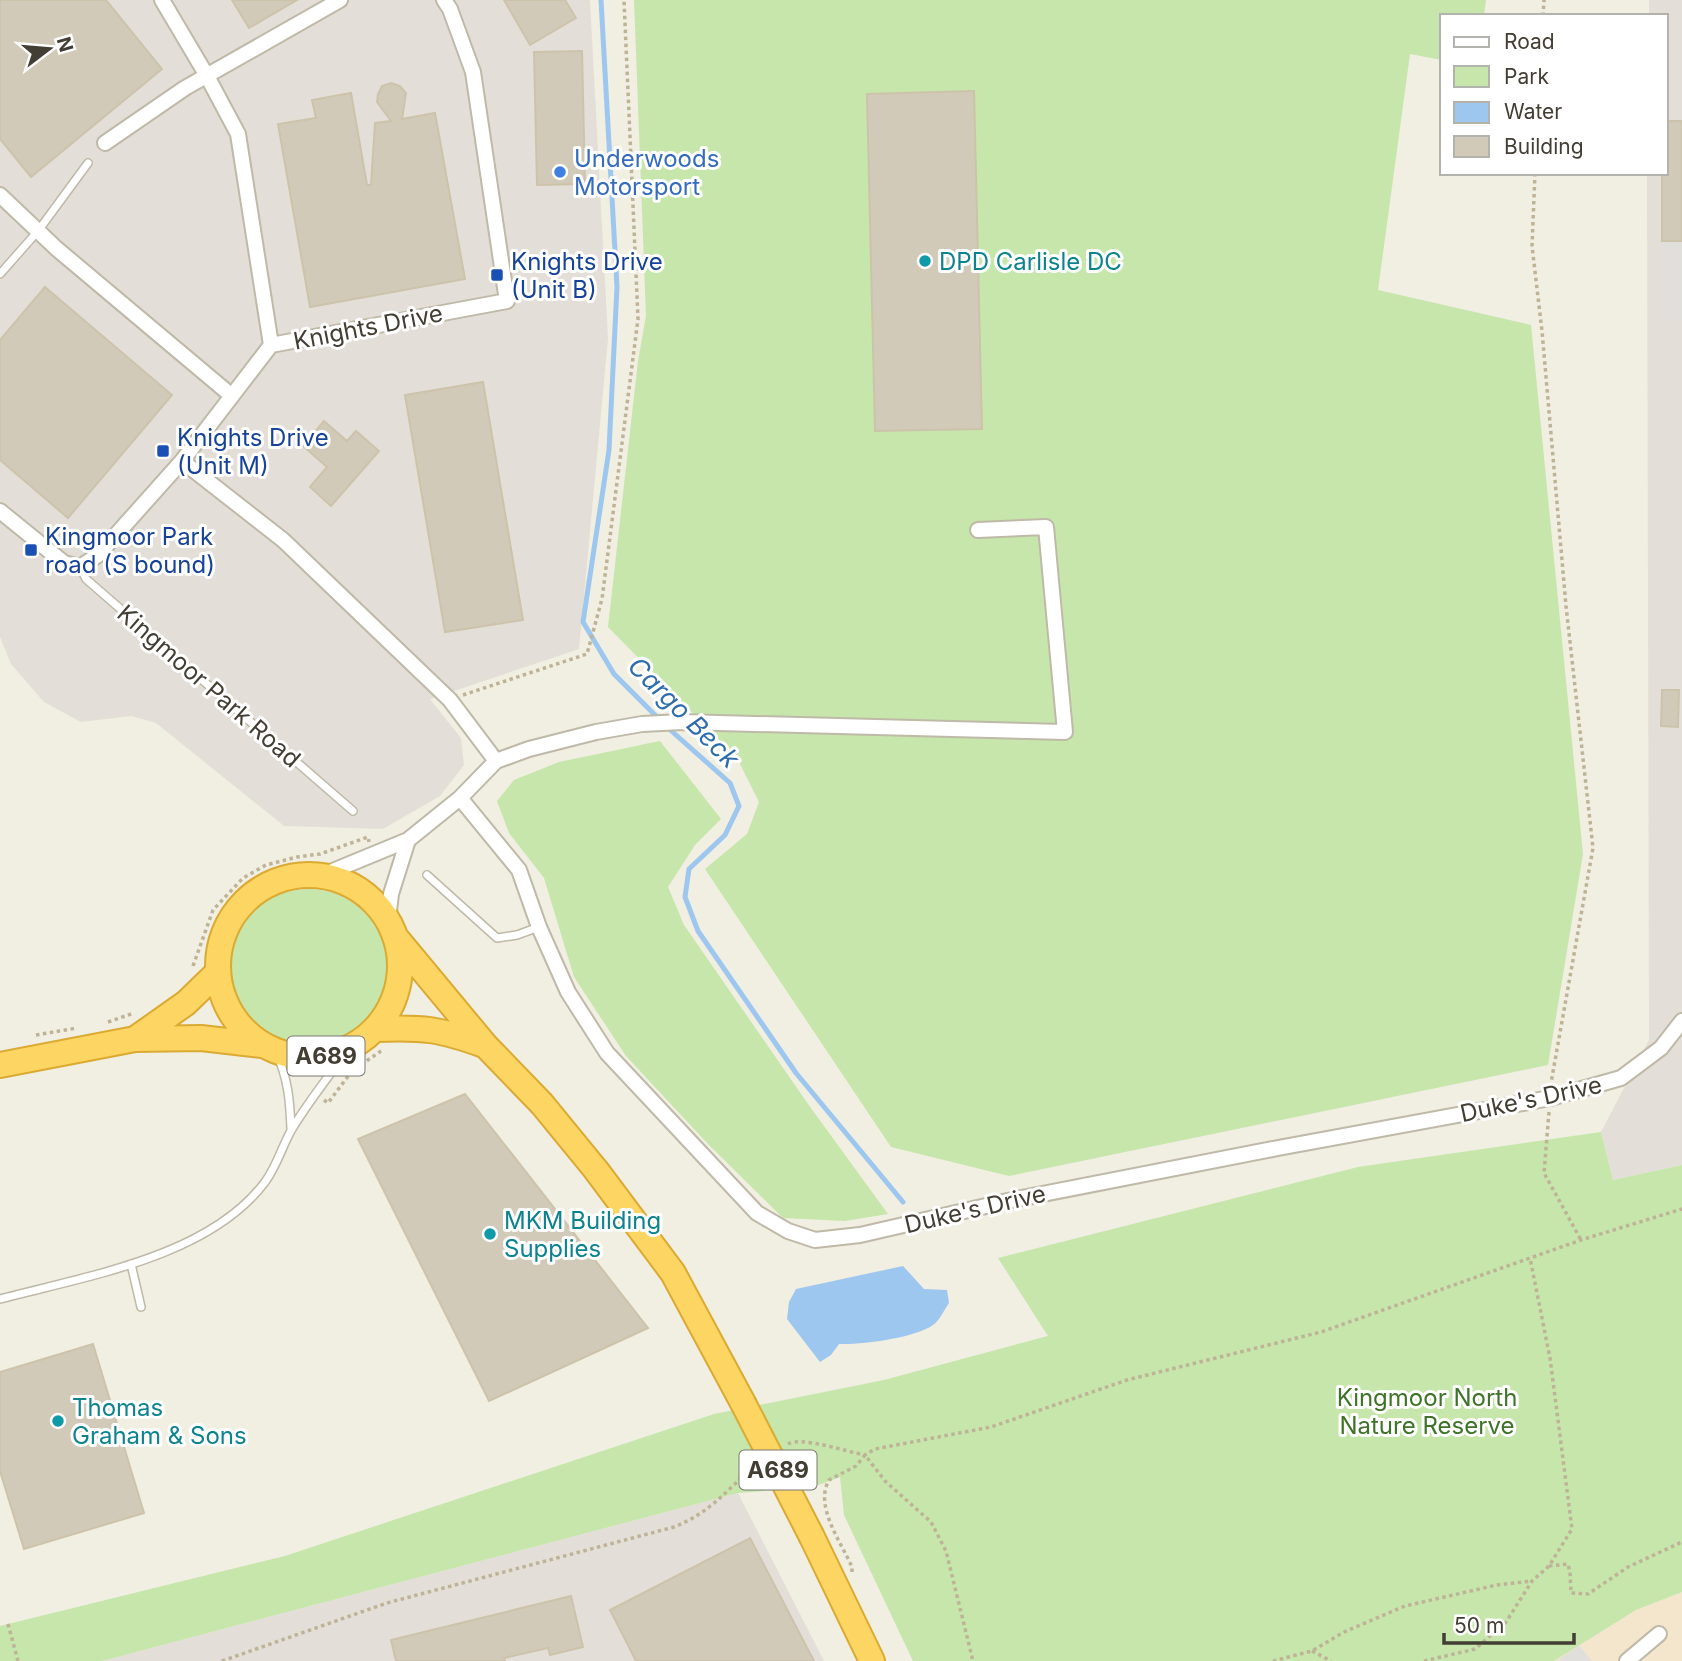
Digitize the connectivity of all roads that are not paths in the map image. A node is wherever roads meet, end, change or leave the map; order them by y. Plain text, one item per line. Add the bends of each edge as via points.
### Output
1 (162, 0) edge
2 (340, 0) edge
3 (444, 0) edge
4 (207, 76) junction
5 (105, 142) dead end
6 (88, 163) dead end
7 (0, 195) edge
8 (38, 231) junction
9 (0, 274) edge
10 (271, 345) junction
11 (232, 396) junction
12 (182, 461) junction
13 (0, 511) edge
14 (978, 530) dead end
15 (80, 567) junction
16 (496, 761) junction
17 (460, 797) junction
18 (353, 811) dead end
19 (408, 841) junction
20 (427, 875) dead end
21 (323, 876) junction
22 (539, 927) junction
23 (393, 930) junction
24 (218, 972) junction
25 (1682, 1021) edge
26 (376, 1029) junction
27 (135, 1039) junction
28 (485, 1045) junction
29 (269, 1048) junction
30 (348, 1050) junction
31 (0, 1065) edge
32 (291, 1130) junction
33 (131, 1264) junction
34 (0, 1299) edge
35 (141, 1307) dead end
36 (1659, 1634) dead end
37 (872, 1661) edge
38 (1627, 1661) edge

1 - 4 street
2 - 4 street
3 - 10 street, Knights Drive via 473,72 507,301
4 - 5 street
4 - 10 street via 238,134
6 - 8 lane
7 - 8 street
8 - 9 lane
8 - 11 street
10 - 11 street, Knights Drive
11 - 12 street, Knights Drive
12 - 15 street, Knights Drive via 98,555
12 - 16 street via 282,540 450,700
13 - 15 street, Kingmoor Park Road via 64,563
14 - 16 street via 1046,527 1065,732 642,724 529,748
15 - 18 lane, Kingmoor Park Road via 86,579
16 - 17 street
17 - 19 street
17 - 22 street, Duke's Drive via 519,870
19 - 21 street
19 - 23 street via 391,894
20 - 22 lane via 497,938
21 - 23 highway, A689 via 349,883 371,898
21 - 24 highway, A689 via 282,880 247,899 230,920 220,945
22 - 25 street, Duke's Drive via 568,992 607,1053 757,1213 815,1240 860,1235 1012,1200 1550,1098 1621,1079 1661,1048
23 - 26 highway, A689 via 401,963 399,987
23 - 28 highway, A689
24 - 27 highway, A689 via 200,993
24 - 29 highway, A689 via 231,1014
26 - 28 highway, A689 via 432,1029
26 - 30 highway, A689
27 - 29 highway, A689 via 201,1038
27 - 31 highway, A689
28 - 37 highway, A689, bridge via 542,1104 673,1273
29 - 30 highway, A689 via 320,1058
29 - 32 lane via 284,1071
30 - 32 lane
32 - 33 lane via 265,1182 242,1205 205,1235
33 - 34 lane
33 - 35 lane
36 - 38 street

